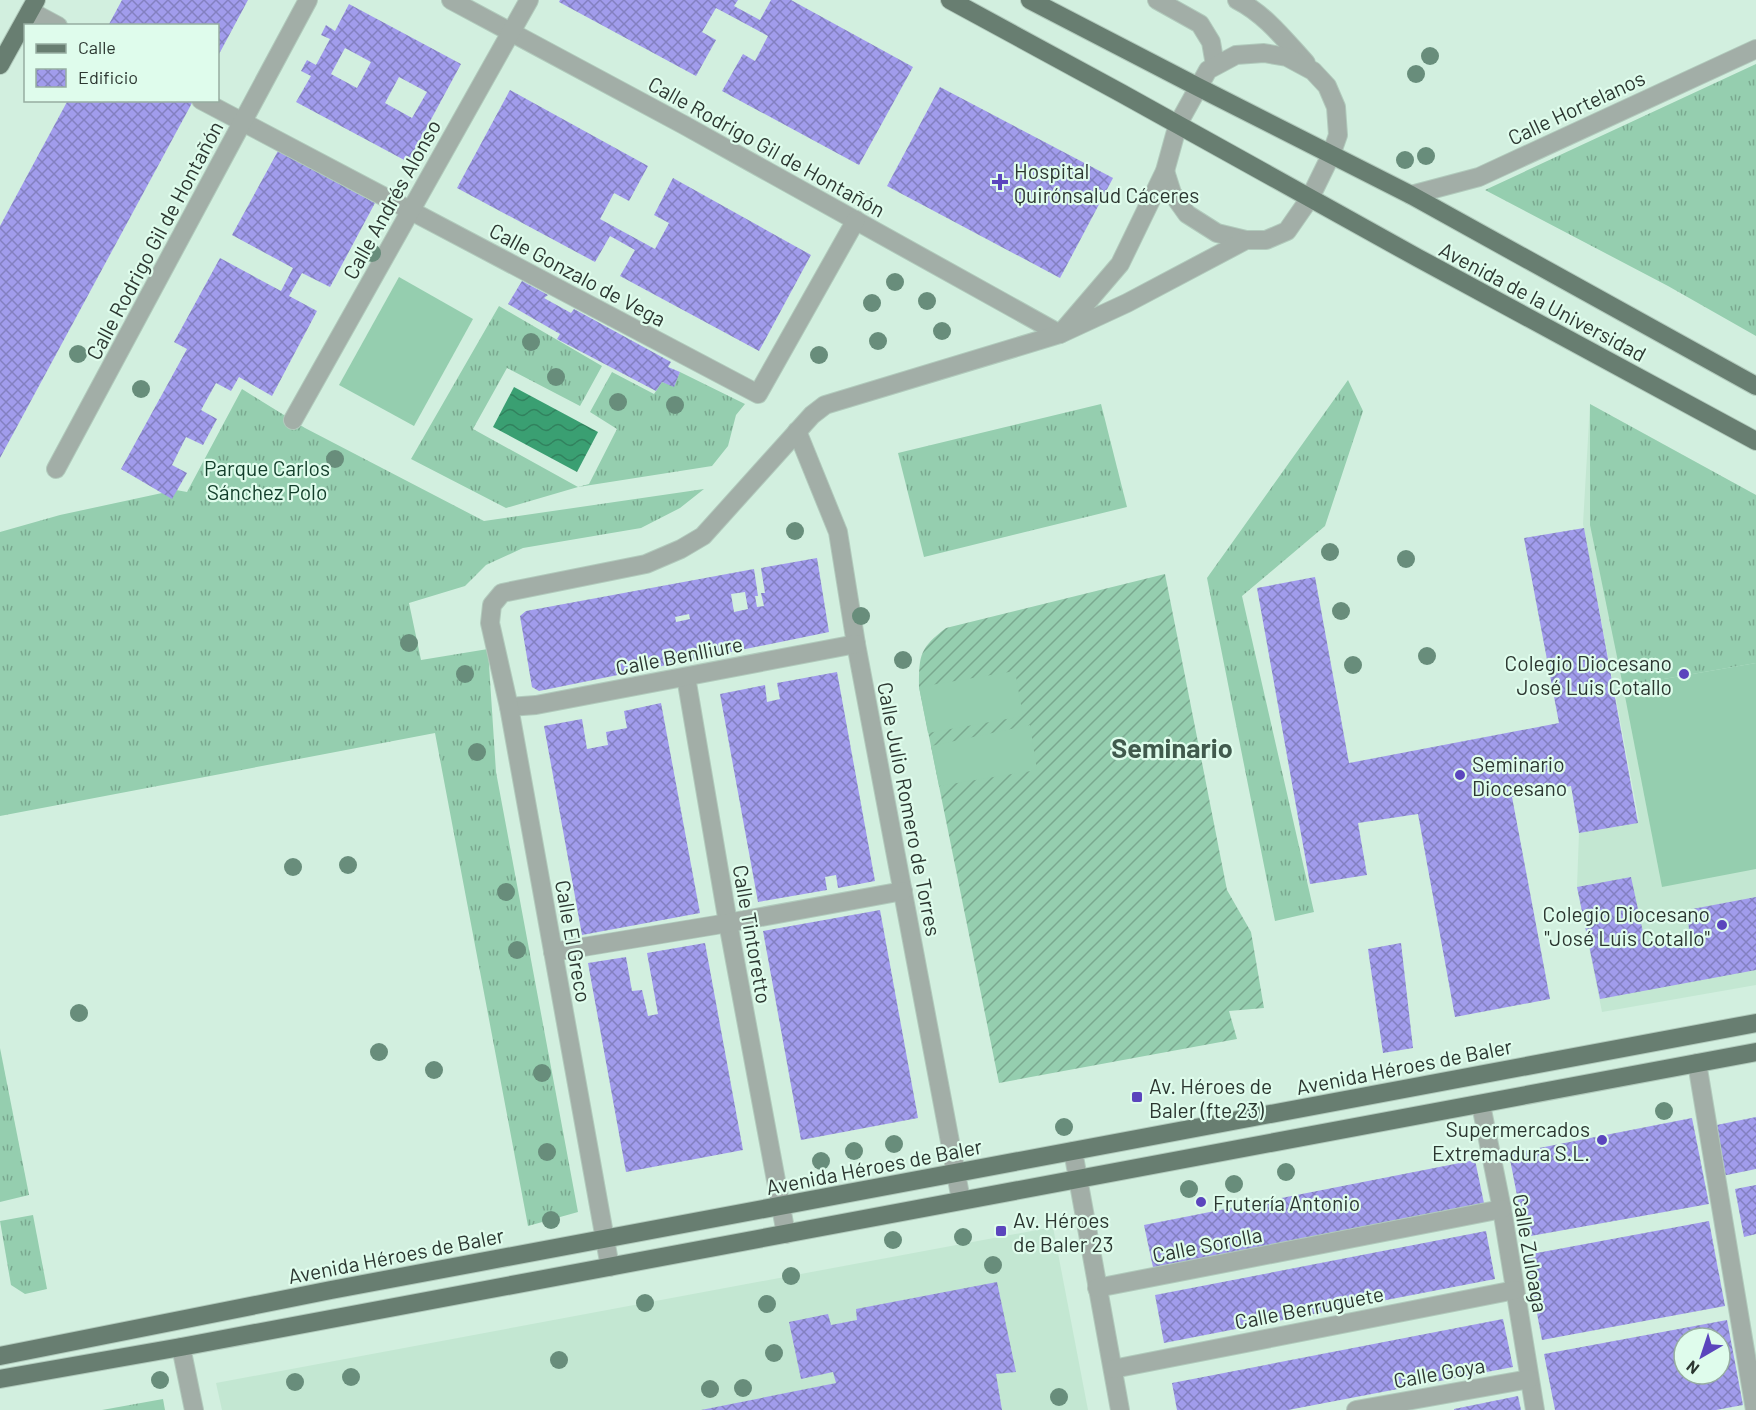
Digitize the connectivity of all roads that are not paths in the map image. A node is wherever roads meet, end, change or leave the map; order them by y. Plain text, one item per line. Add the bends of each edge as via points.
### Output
1 (308, 0) edge
2 (451, 0) edge
3 (529, 0) edge
4 (950, 0) edge
5 (1030, 0) edge
6 (1158, 0) edge
7 (1238, 0) edge
8 (33, 5) edge
9 (56, 24) edge
10 (511, 32) junction
11 (1756, 49) edge
12 (0, 65) edge
13 (1215, 65) junction
14 (1313, 71) junction
15 (1197, 87) junction
16 (205, 102) edge
17 (243, 122) junction
18 (1178, 124) junction
19 (1331, 155) junction
20 (1165, 171) junction
21 (1411, 195) junction
22 (1310, 198) junction
23 (410, 211) junction
24 (856, 220) junction
25 (1246, 240) junction
26 (1060, 334) junction
27 (1756, 386) edge
28 (293, 420) dead end
29 (797, 431) junction
30 (1756, 441) edge
31 (56, 469) dead end
32 (856, 644) junction
33 (686, 677) junction
34 (509, 707) junction
35 (903, 891) junction
36 (728, 923) junction
37 (553, 952) junction
38 (1756, 1023) edge
39 (1756, 1052) edge
40 (1697, 1063) junction
41 (1481, 1105) junction
42 (1073, 1151) junction
43 (956, 1173) junction
44 (1078, 1179) junction
45 (961, 1200) junction
46 (781, 1202) junction
47 (1502, 1209) junction
48 (786, 1234) junction
49 (606, 1239) junction
50 (610, 1267) junction
51 (1097, 1288) junction
52 (1515, 1290) junction
53 (181, 1347) junction
54 (0, 1356) edge
55 (1113, 1369) junction
56 (0, 1379) edge
57 (1529, 1379) junction
58 (194, 1410) edge
59 (1120, 1410) edge
60 (1356, 1410) edge
61 (1535, 1410) edge
62 (1755, 1410) edge

1 - 17 street, Calle Rodrigo Gil de Hontañón
2 - 10 street, Calle Rodrigo Gil de Hontañón
3 - 10 street, Calle Andrés Alonso
4 - 18 main road, Avenida de la Universidad
5 - 15 main road, Avenida de la Universidad
6 - 13 street via 1200,24 1211,42
7 - 14 street via 1253,8
8 - 9 street
8 - 12 main road
10 - 23 street, Calle Andrés Alonso
10 - 24 street, Calle Rodrigo Gil de Hontañón
11 - 21 street, Calle Hortelanos via 1479,177
13 - 14 street via 1236,55 1264,53 1287,57
13 - 15 street
14 - 19 street via 1327,86 1336,107 1338,135
15 - 18 street
15 - 19 main road, Avenida de la Universidad
16 - 17 street, Calle Gonzalo de Vega
17 - 23 street, Calle Gonzalo de Vega
17 - 31 street, Calle Rodrigo Gil de Hontañón
18 - 20 street
18 - 22 main road, Avenida de la Universidad
19 - 21 main road, Avenida de la Universidad
19 - 22 street
20 - 25 street via 1172,193 1187,214 1216,232
20 - 26 street via 1119,264
21 - 27 main road, Avenida de la Universidad
22 - 25 street via 1287,231 1266,240
22 - 30 main road, Avenida de la Universidad
23 - 24 street, Calle Gonzalo de Vega via 758,394
23 - 28 street, Calle Andrés Alonso
24 - 26 street, Calle Rodrigo Gil de Hontañón
25 - 26 street
26 - 29 street via 825,405
29 - 32 street, Calle Julio Romero de Torres via 838,532
29 - 34 street, Calle El Greco via 703,536 681,549 646,564 502,593 492,605 490,623
32 - 33 street, Calle Benlliure
32 - 35 street, Calle Julio Romero de Torres
33 - 34 street, Calle Benlliure
33 - 36 street, Calle Tintoretto
34 - 37 street, Calle El Greco
35 - 36 street
35 - 43 street, Calle Julio Romero de Torres
36 - 37 street
36 - 46 street, Calle Tintoretto
37 - 49 street, Calle El Greco
38 - 42 main road, Avenida Héroes de Baler
39 - 40 main road
40 - 41 main road
40 - 62 street
41 - 44 main road
41 - 47 street, Calle Zuloaga
42 - 43 main road, Avenida Héroes de Baler
42 - 44 street
43 - 45 street, Calle Julio Romero de Torres
43 - 46 main road, Avenida Héroes de Baler
44 - 45 main road
44 - 51 street
45 - 48 main road
46 - 48 street, Calle Tintoretto
46 - 49 main road, Avenida Héroes de Baler
47 - 51 street, Calle Sorolla
47 - 52 street, Calle Zuloaga
48 - 50 main road
49 - 50 street, Calle El Greco
49 - 54 main road, Avenida Héroes de Baler
50 - 53 main road
51 - 55 street
52 - 55 street, Calle Berruguete
52 - 57 street, Calle Zuloaga
53 - 56 main road
53 - 58 street
55 - 59 street
57 - 60 street, Calle Goya
57 - 61 street, Calle Zuloaga

